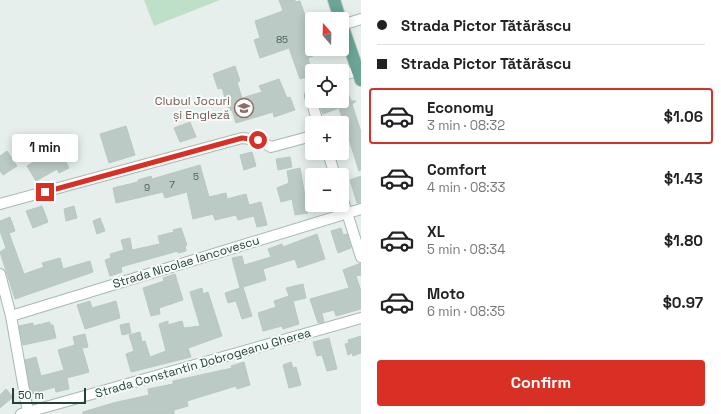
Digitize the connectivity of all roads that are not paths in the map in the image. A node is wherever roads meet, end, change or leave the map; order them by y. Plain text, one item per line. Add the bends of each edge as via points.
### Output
1 (334, 0) edge
2 (338, 12) edge
3 (361, 19) edge
4 (349, 23) edge
5 (349, 46) edge
6 (359, 75) edge
7 (349, 76) edge
8 (305, 138) edge
9 (0, 204) edge
10 (361, 209) edge
11 (348, 213) junction
12 (361, 257) edge
13 (0, 274) edge
14 (10, 316) junction
15 (361, 318) edge
16 (24, 413) edge

1 - 2 main road
3 - 4 street
5 - 6 main road
6 - 7 street
8 - 9 street via 271,147 258,140 242,138
10 - 11 street, Strada Nicolae Iancovescu
11 - 12 street
11 - 14 street, Strada Nicolae Iancovescu
13 - 14 street
14 - 16 street
15 - 16 street, Strada Constantin Dobrogeanu Gherea

